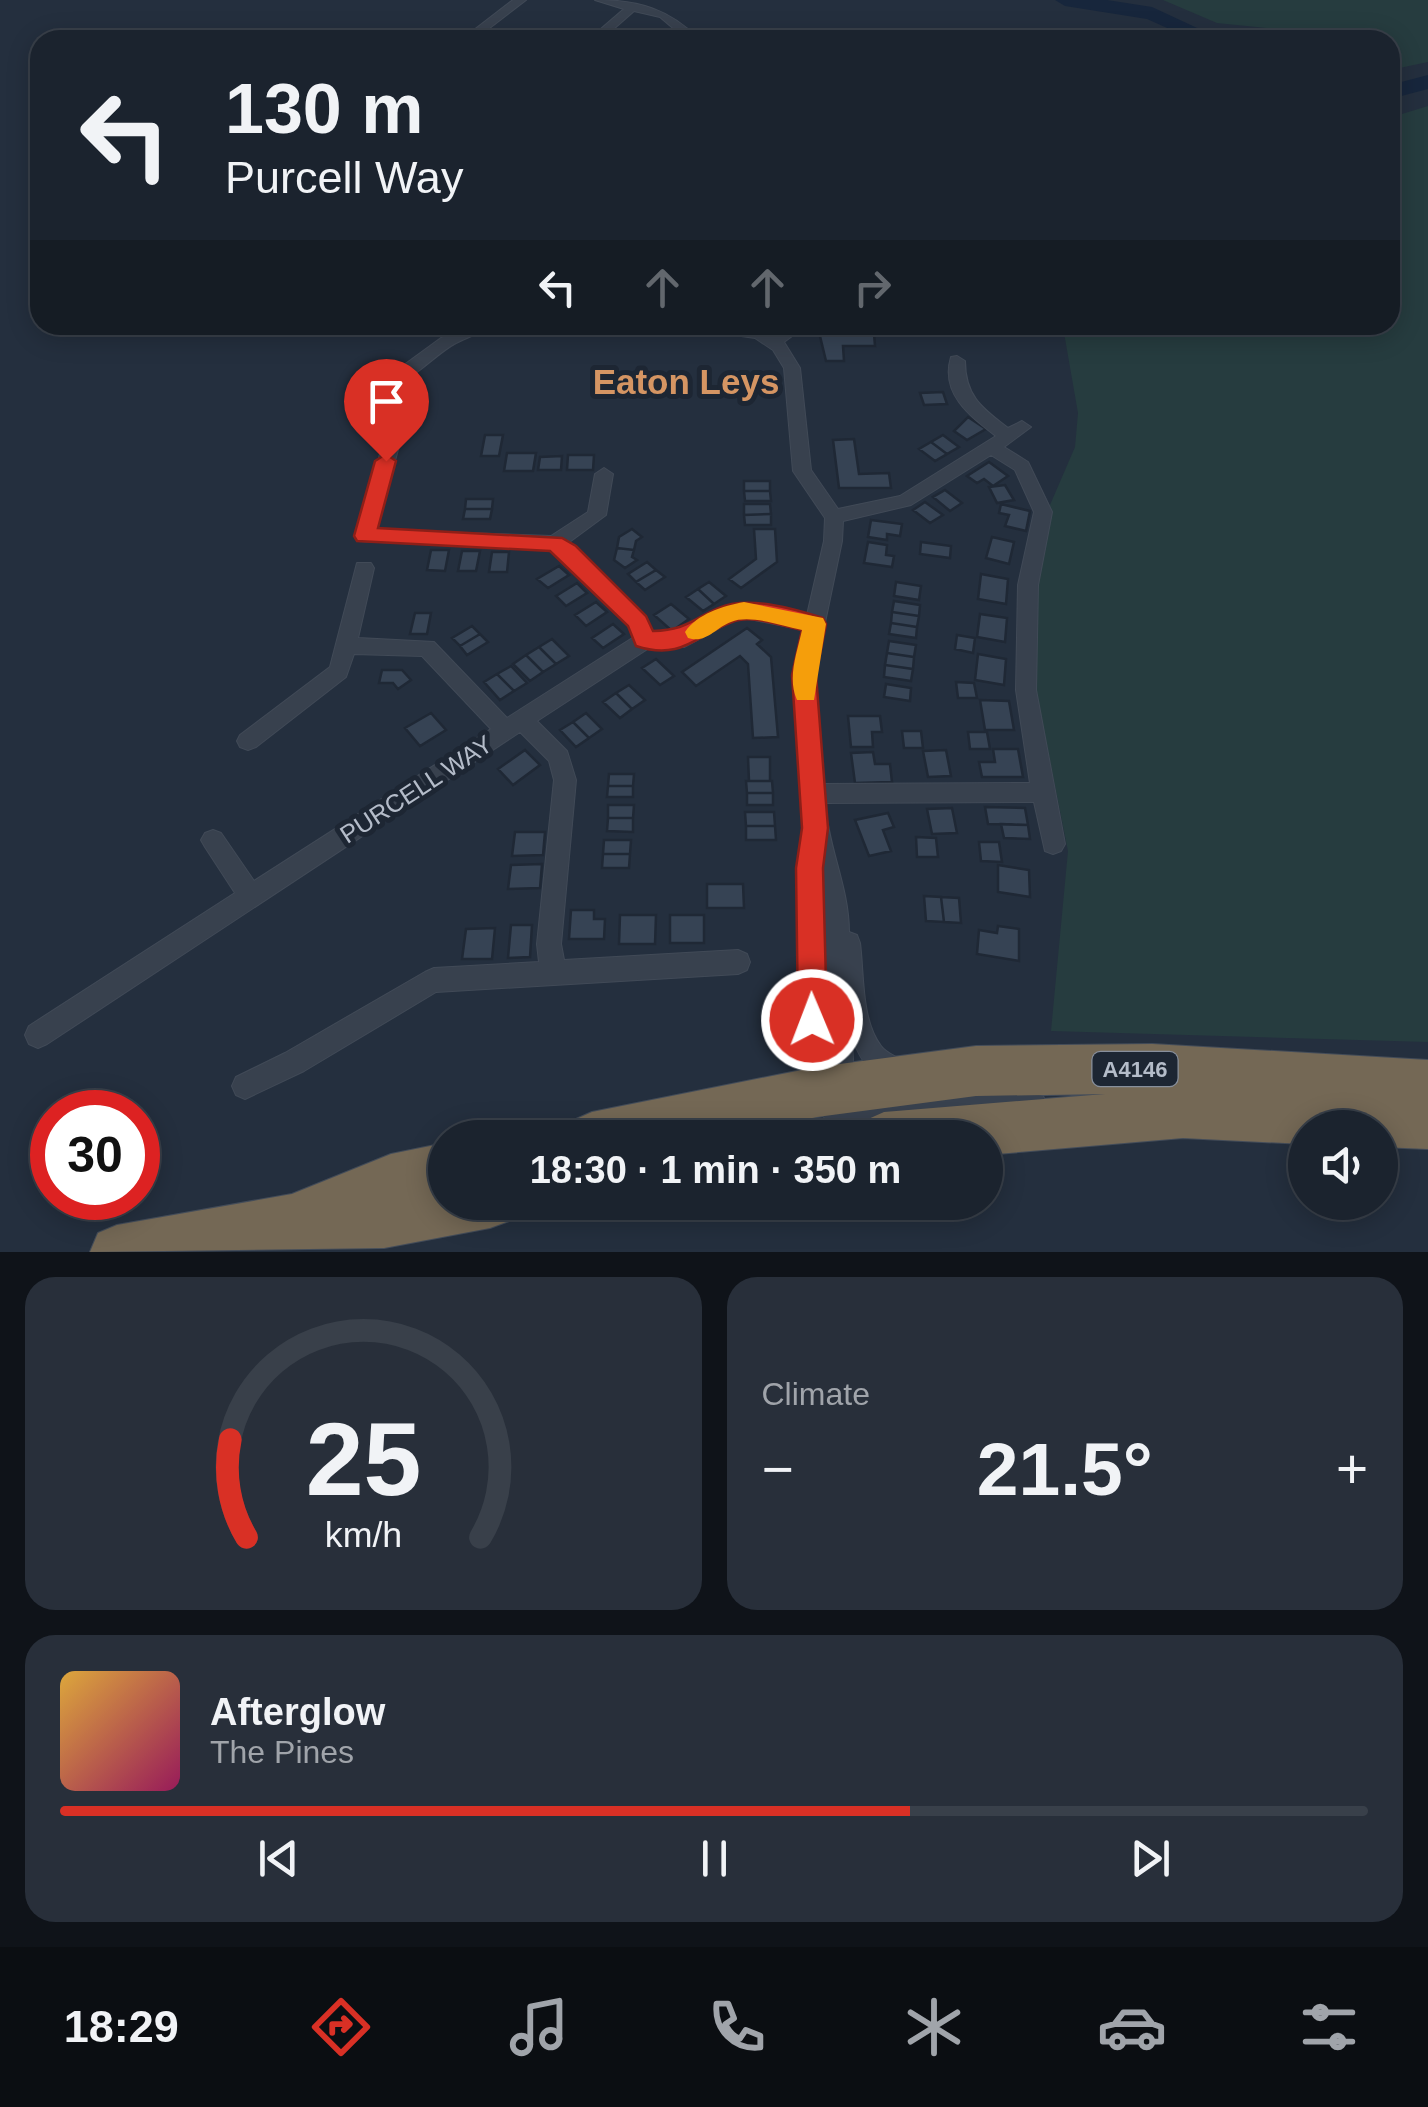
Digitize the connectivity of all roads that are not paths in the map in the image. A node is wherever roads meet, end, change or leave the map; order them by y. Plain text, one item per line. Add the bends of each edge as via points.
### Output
1 (520, 0) edge
2 (601, 0) edge
3 (634, 6) junction
4 (480, 30) edge
5 (606, 30) edge
6 (682, 30) edge
7 (460, 335) edge
8 (763, 335) edge
9 (785, 335) edge
10 (775, 342) junction
11 (956, 361) dead end
12 (380, 384) dead end
13 (396, 424) dead end
14 (1006, 436) junction
15 (604, 474) dead end
16 (834, 517) junction
17 (554, 543) junction
18 (364, 568) dead end
19 (814, 624) junction
20 (644, 640) junction
21 (346, 646) junction
22 (514, 726) junction
23 (248, 741) dead end
24 (1044, 792) junction
25 (811, 794) junction
26 (815, 828) junction
27 (213, 840) dead end
28 (1053, 844) dead end
29 (251, 897) junction
30 (836, 903) junction
31 (738, 962) dead end
32 (553, 973) junction
33 (38, 1035) dead end
34 (911, 1080) junction
35 (1428, 1085) edge
36 (246, 1086) dead end
37 (844, 1114) edge
38 (781, 1120) edge
39 (1428, 1124) edge
40 (428, 1172) edge
41 (428, 1213) edge
42 (292, 1220) junction
43 (117, 1252) edge

1 - 4 street
2 - 3 street
3 - 5 street
3 - 6 street via 664,15
7 - 12 street
8 - 10 street
9 - 10 street
10 - 16 street via 792,368 802,471
11 - 14 street via 955,384 968,407
13 - 17 street via 365,536
14 - 16 street via 905,500
14 - 24 street via 1043,512 1028,585 1026,690
15 - 17 street via 597,515
16 - 19 street
17 - 20 street via 638,622
18 - 21 street
19 - 20 street, PURCELL WAY via 744,611 684,639
19 - 25 street via 804,675
20 - 22 street, PURCELL WAY
21 - 22 street via 426,648
21 - 23 street via 339,671
22 - 29 street, PURCELL WAY
22 - 32 street via 559,757 566,780
24 - 25 street
24 - 28 street
25 - 26 street
26 - 30 street
26 - 37 street via 810,868
27 - 29 street
29 - 33 street, PURCELL WAY
30 - 34 street via 847,933 856,1017 872,1057
30 - 37 street
31 - 32 street
32 - 36 street via 434,980 388,1000 288,1068
34 - 35 highway, A4146 via 976,1071 1152,1069
34 - 37 highway, A4146
37 - 38 highway, A4146
37 - 39 highway, A4146 via 1183,1113
40 - 42 highway
41 - 42 highway via 384,1221
42 - 43 highway

